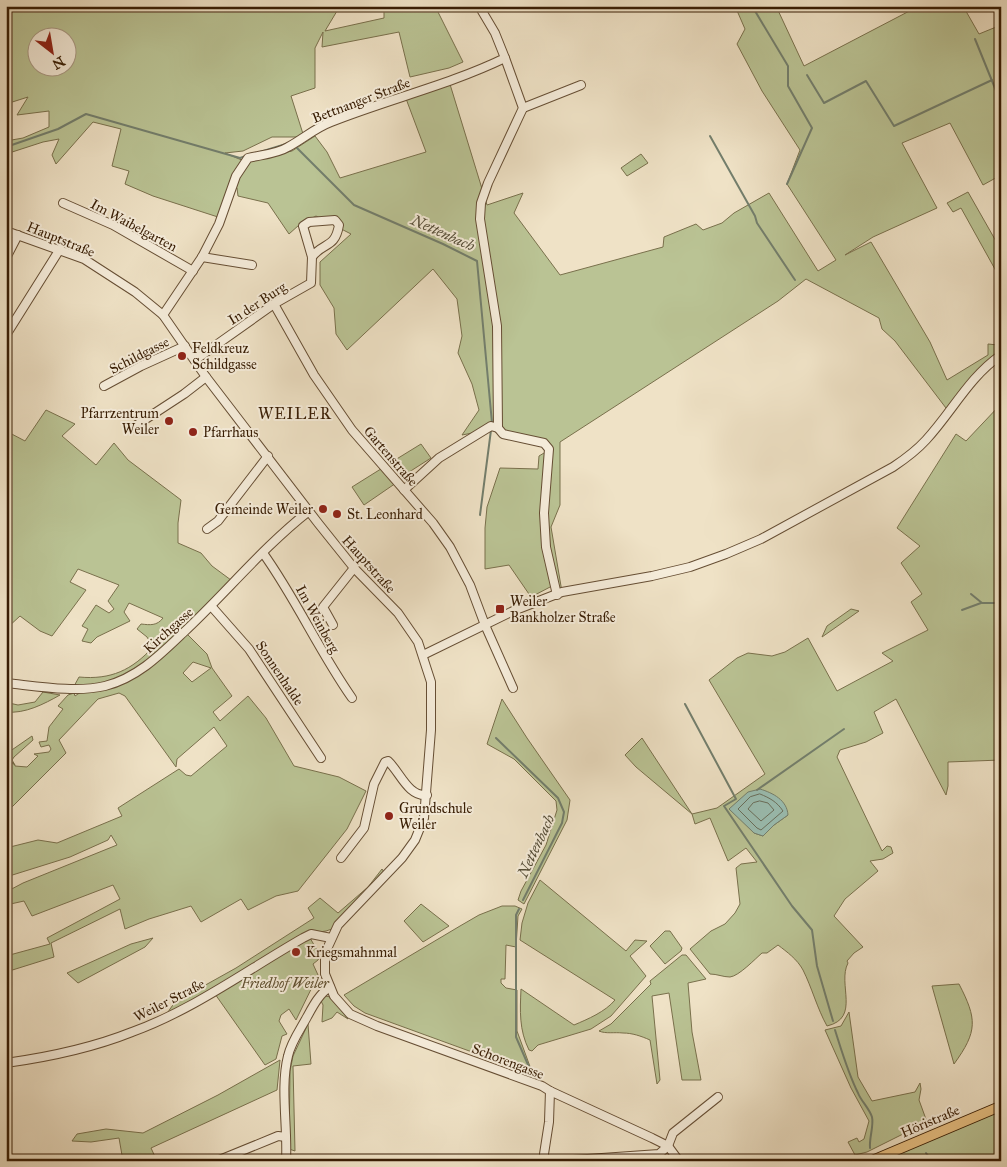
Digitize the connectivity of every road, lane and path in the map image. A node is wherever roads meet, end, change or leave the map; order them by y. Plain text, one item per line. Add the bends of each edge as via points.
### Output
1 (479, 6) edge
2 (504, 58) junction
3 (581, 85) dead end
4 (523, 108) junction
5 (63, 203) dead end
6 (6, 231) edge
7 (18, 235) junction
8 (60, 249) junction
9 (202, 256) junction
10 (312, 257) junction
11 (6, 258) edge
12 (252, 264) dead end
13 (193, 271) junction
14 (274, 304) junction
15 (163, 316) junction
16 (6, 335) edge
17 (185, 346) junction
18 (1001, 355) edge
19 (195, 360) junction
20 (206, 377) junction
21 (104, 386) dead end
22 (132, 428) dead end
23 (498, 428) junction
24 (268, 456) junction
25 (404, 490) junction
26 (309, 511) junction
27 (207, 529) dead end
28 (263, 553) junction
29 (354, 568) junction
30 (557, 595) junction
31 (212, 606) junction
32 (333, 625) dead end
33 (485, 625) junction
34 (423, 655) junction
35 (6, 683) edge
36 (513, 688) dead end
37 (352, 698) dead end
38 (321, 758) dead end
39 (427, 795) junction
40 (341, 858) dead end
41 (331, 938) junction
42 (330, 987) junction
43 (6, 1062) edge
44 (550, 1091) junction
45 (718, 1097) dead end
46 (1001, 1106) edge
47 (286, 1137) junction
48 (668, 1146) junction
49 (217, 1161) edge
50 (286, 1161) edge
51 (545, 1161) edge
52 (560, 1161) edge
53 (679, 1161) edge
54 (871, 1161) edge

1 - 2 street via 495,33
2 - 4 street
2 - 9 street, Bettnanger Straße via 331,122 287,148 248,158 236,176 219,224
3 - 4 street
4 - 23 street via 481,203 480,219 497,326
5 - 13 street, Im Waibelgarten via 113,225
6 - 7 street, Hauptstraße
7 - 8 street, Hauptstraße
7 - 11 street
8 - 15 street, Hauptstraße via 108,274
8 - 16 street
9 - 12 street
9 - 13 street, Bettnanger Straße
10 - 10 street, In der Burg via 332,242 337,233 335,220 309,222 303,226
10 - 14 street, In der Burg via 311,283
13 - 15 street, Bettnanger Straße
14 - 19 street, In der Burg
14 - 25 street, Gartenstraße via 331,401
15 - 17 street, Hauptstraße
17 - 19 street, Hauptstraße
17 - 21 street, Schildgasse
18 - 30 street via 977,376 912,453 893,467 761,539 690,567
19 - 20 street, Hauptstraße
20 - 22 street
20 - 24 street, Hauptstraße
23 - 25 street via 492,426 439,458
23 - 30 street via 503,434 544,443 549,449 544,513 546,547
24 - 26 street, Hauptstraße
24 - 27 street via 218,521
25 - 33 street, Gartenstraße via 450,547 470,585
26 - 28 street, Kirchgasse
26 - 29 street, Hauptstraße
28 - 31 street, Kirchgasse
28 - 37 street, Im Weinberg via 280,577 330,668
29 - 32 street via 323,607
29 - 34 street, Hauptstraße via 398,613
30 - 33 street
31 - 35 street, Kirchgasse via 154,660 124,680 103,686 73,688
31 - 38 street, Sonnenhalde via 249,649
33 - 34 street
33 - 36 street, Gartenstraße
34 - 39 street, Hauptstraße via 431,682
39 - 40 street via 416,793 392,764 385,762 374,784 364,828
39 - 41 street, Hauptstraße via 424,818 415,840 380,883 349,912
41 - 42 street, Hauptstraße via 325,959 325,974
41 - 43 street, Weiler Straße via 311,934 214,992 134,1032 42,1058
42 - 44 street, Schorengasse via 350,1014
42 - 47 street via 314,1004 288,1056
44 - 48 street, Schorengasse
44 - 51 street
45 - 48 street via 673,1133
46 - 54 main road, Höristraße
47 - 49 street via 278,1136
47 - 50 street
48 - 52 street via 659,1154
48 - 53 street, Schorengasse

